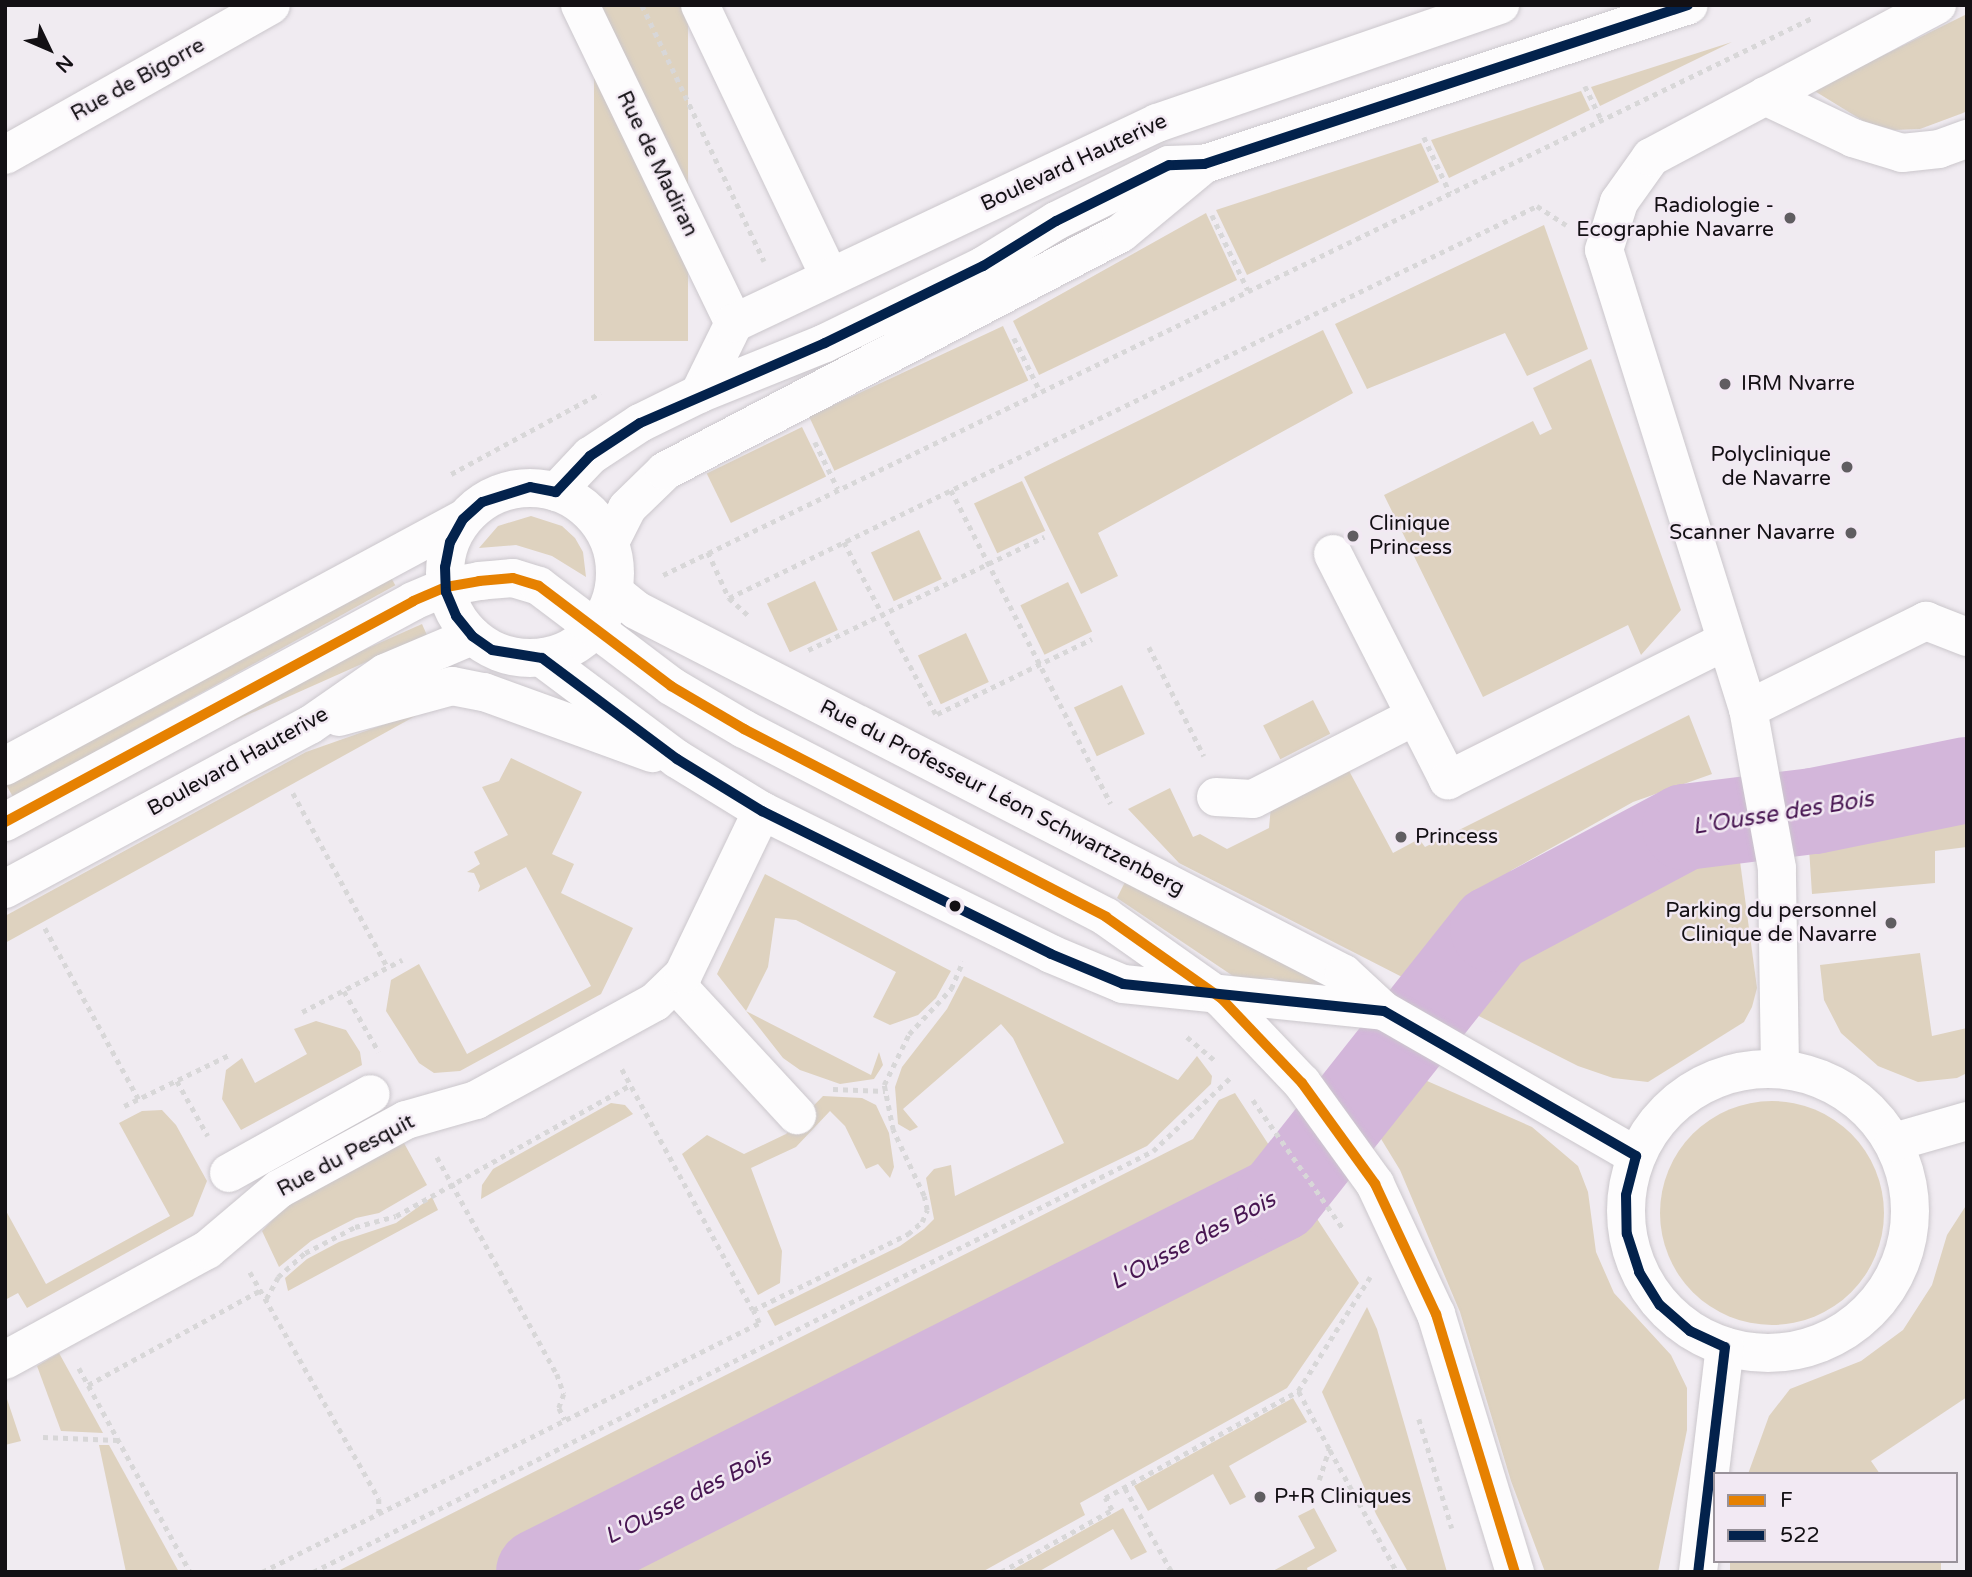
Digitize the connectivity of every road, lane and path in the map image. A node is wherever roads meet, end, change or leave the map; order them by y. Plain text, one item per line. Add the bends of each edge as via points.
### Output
1 (271, 5) edge
2 (580, 5) edge
3 (642, 5) edge
4 (700, 5) edge
5 (1500, 5) edge
6 (1689, 5) edge
7 (1937, 5) edge
8 (1825, 11) dead end
9 (1584, 85) dead end
10 (1765, 96) junction
11 (1601, 119) junction
12 (1424, 137) dead end
13 (1967, 139) edge
14 (5, 155) edge
15 (1204, 164) junction
16 (1450, 193) junction
17 (1209, 207) dead end
18 (1604, 250) junction
19 (830, 277) junction
20 (1248, 290) junction
21 (783, 299) junction
22 (734, 323) junction
23 (1011, 331) dead end
24 (1040, 391) junction
25 (699, 394) junction
26 (810, 431) dead end
27 (838, 489) junction
28 (951, 490) junction
29 (556, 492) junction
30 (463, 519) junction
31 (1044, 537) dead end
32 (610, 542) junction
33 (844, 542) junction
34 (708, 552) junction
35 (1333, 554) dead end
36 (988, 563) junction
37 (446, 587) junction
38 (625, 601) junction
39 (883, 614) junction
40 (597, 626) junction
41 (471, 636) junction
42 (1967, 637) edge
43 (1091, 639) dead end
44 (1725, 641) junction
45 (1149, 647) dead end
46 (803, 652) dead end
47 (542, 658) junction
48 (1040, 664) junction
49 (1748, 709) junction
50 (937, 714) junction
51 (1415, 716) junction
52 (927, 719) dead end
53 (310, 724) junction
54 (677, 759) junction
55 (5, 766) edge
56 (293, 793) dead end
57 (1220, 797) joint
58 (1115, 810) dead end
59 (762, 811) junction
60 (5, 822) edge
61 (5, 889) edge
62 (45, 928) dead end
63 (402, 960) dead end
64 (388, 968) junction
65 (675, 983) junction
66 (1221, 998) junction
67 (1384, 1011) junction
68 (302, 1013) dead end
69 (1172, 1032) dead end
70 (231, 1054) dead end
71 (1780, 1068) junction
72 (1233, 1075) junction
73 (177, 1081) junction
74 (630, 1085) dead end
75 (1241, 1085) dead end
76 (372, 1094) dead end
77 (1248, 1094) dead end
78 (139, 1100) junction
79 (124, 1106) dead end
80 (797, 1115) dead end
81 (415, 1118) junction
82 (1967, 1121) edge
83 (1894, 1142) junction
84 (1636, 1156) junction
85 (229, 1173) joint
86 (451, 1184) junction
87 (228, 1233) junction
88 (1350, 1240) dead end
89 (1364, 1263) dead end
90 (1371, 1275) junction
91 (1376, 1287) dead end
92 (261, 1290) junction
93 (266, 1299) junction
94 (754, 1310) dead end
95 (59, 1331) junction
96 (1725, 1348) junction
97 (5, 1360) edge
98 (89, 1385) junction
99 (1298, 1391) junction
100 (1417, 1413) dead end
101 (565, 1420) junction
102 (43, 1437) dead end
103 (118, 1440) junction
104 (1329, 1449) junction
105 (1319, 1480) dead end
106 (1125, 1488) junction
107 (379, 1513) junction
108 (1454, 1535) dead end
109 (190, 1572) edge
110 (262, 1572) edge
111 (313, 1572) edge
112 (1001, 1572) edge
113 (1172, 1572) edge
114 (1397, 1572) edge
115 (1515, 1572) edge
116 (1698, 1572) edge

1 - 14 street, Rue de Bigorre
2 - 22 street, Rue de Madiran
3 - 21 path
4 - 19 street
5 - 19 street, Boulevard Hauterive via 1157,123
6 - 15 street, Boulevard Hauterive
7 - 10 street
8 - 11 path
9 - 11 path
10 - 13 street via 1853,138 1902,153 1939,149
10 - 18 street via 1651,157 1619,202
11 - 16 path
12 - 16 path
15 - 25 street, Boulevard Hauterive via 1169,165 1056,220 983,267 825,344
15 - 32 street, Boulevard Hauterive via 1121,233 665,471 627,508
16 - 20 path
17 - 20 path
18 - 28 path via 1537,205
18 - 44 street
19 - 21 street, Boulevard Hauterive
20 - 24 path
21 - 22 street, Boulevard Hauterive
22 - 25 street
23 - 24 path
24 - 27 path
25 - 29 street, Boulevard Hauterive via 640,423 590,456
26 - 27 path
27 - 34 path
28 - 33 path
28 - 36 path
29 - 30 street via 530,487 506,491 482,502
29 - 32 street via 578,502 598,520
30 - 37 street via 450,542
30 - 55 street
31 - 36 path
32 - 38 street
33 - 34 path via 729,598
33 - 39 path
34 - 38 path via 648,583
35 - 51 street
36 - 39 path
36 - 48 path
37 - 40 street via 513,578 538,586
37 - 41 street via 456,616
37 - 60 street
38 - 40 street
38 - 67 street, Rue du Professeur Léon Schwartzenberg via 1344,974
39 - 46 path
39 - 50 path
40 - 47 street via 566,650
40 - 66 street via 671,686 733,723 1106,917
41 - 47 street via 492,650
41 - 53 street, Boulevard Hauterive via 385,673
42 - 49 street via 1926,621
43 - 48 path
44 - 49 street
44 - 51 street via 1448,780
45 - 57 path
47 - 54 street, Rue du Professeur Léon Schwartzenberg
48 - 50 path
48 - 58 path
49 - 71 street via 1777,868
50 - 52 path
51 - 57 street via 1253,799
53 - 54 street via 452,686 484,692 620,744
53 - 61 street, Boulevard Hauterive
54 - 59 street, Rue du Professeur Léon Schwartzenberg
56 - 64 path
59 - 65 street, Rue du Pesquit via 692,958
59 - 66 street, Rue du Professeur Léon Schwartzenberg via 1051,954 1123,984
62 - 78 path
63 - 64 path
64 - 68 path
65 - 80 street
65 - 81 street, Rue du Pesquit via 655,1002 476,1100
66 - 67 street, Rue du Professeur Léon Schwartzenberg
66 - 115 street via 1302,1083 1375,1184 1436,1314
67 - 84 street, Rue du Professeur Léon Schwartzenberg
69 - 72 path via 1186,1036
70 - 73 path
71 - 83 street via 1826,1079 1865,1106
71 - 84 street via 1735,1072 1695,1089 1660,1118
72 - 75 path
72 - 111 path via 1153,1151
73 - 78 path
73 - 85 path
74 - 86 path
76 - 85 street
77 - 88 path
78 - 79 path
81 - 86 path
81 - 87 street, Rue du Pesquit via 279,1189
82 - 83 street
83 - 96 street via 1909,1188 1909,1236 1892,1282 1862,1319 1820,1344 1773,1354
84 - 96 street via 1626,1195 1627,1234 1639,1272 1660,1305 1690,1331
86 - 93 path via 396,1216 355,1227 305,1253 278,1277
86 - 101 path via 557,1374 564,1394 559,1408
87 - 92 path
87 - 95 street, Rue du Pesquit via 207,1250
89 - 90 path
90 - 91 path
90 - 99 path
92 - 93 path
92 - 98 path
93 - 107 path via 379,1499
94 - 101 path via 759,1323
95 - 97 street, Rue du Pesquit
95 - 98 path
96 - 116 street
98 - 103 path
99 - 104 path
99 - 106 path
100 - 108 path
101 - 107 path
102 - 103 path
103 - 109 path
104 - 105 path
104 - 114 path
106 - 112 path via 1105,1498 1112,1510
106 - 113 path
107 - 110 path

